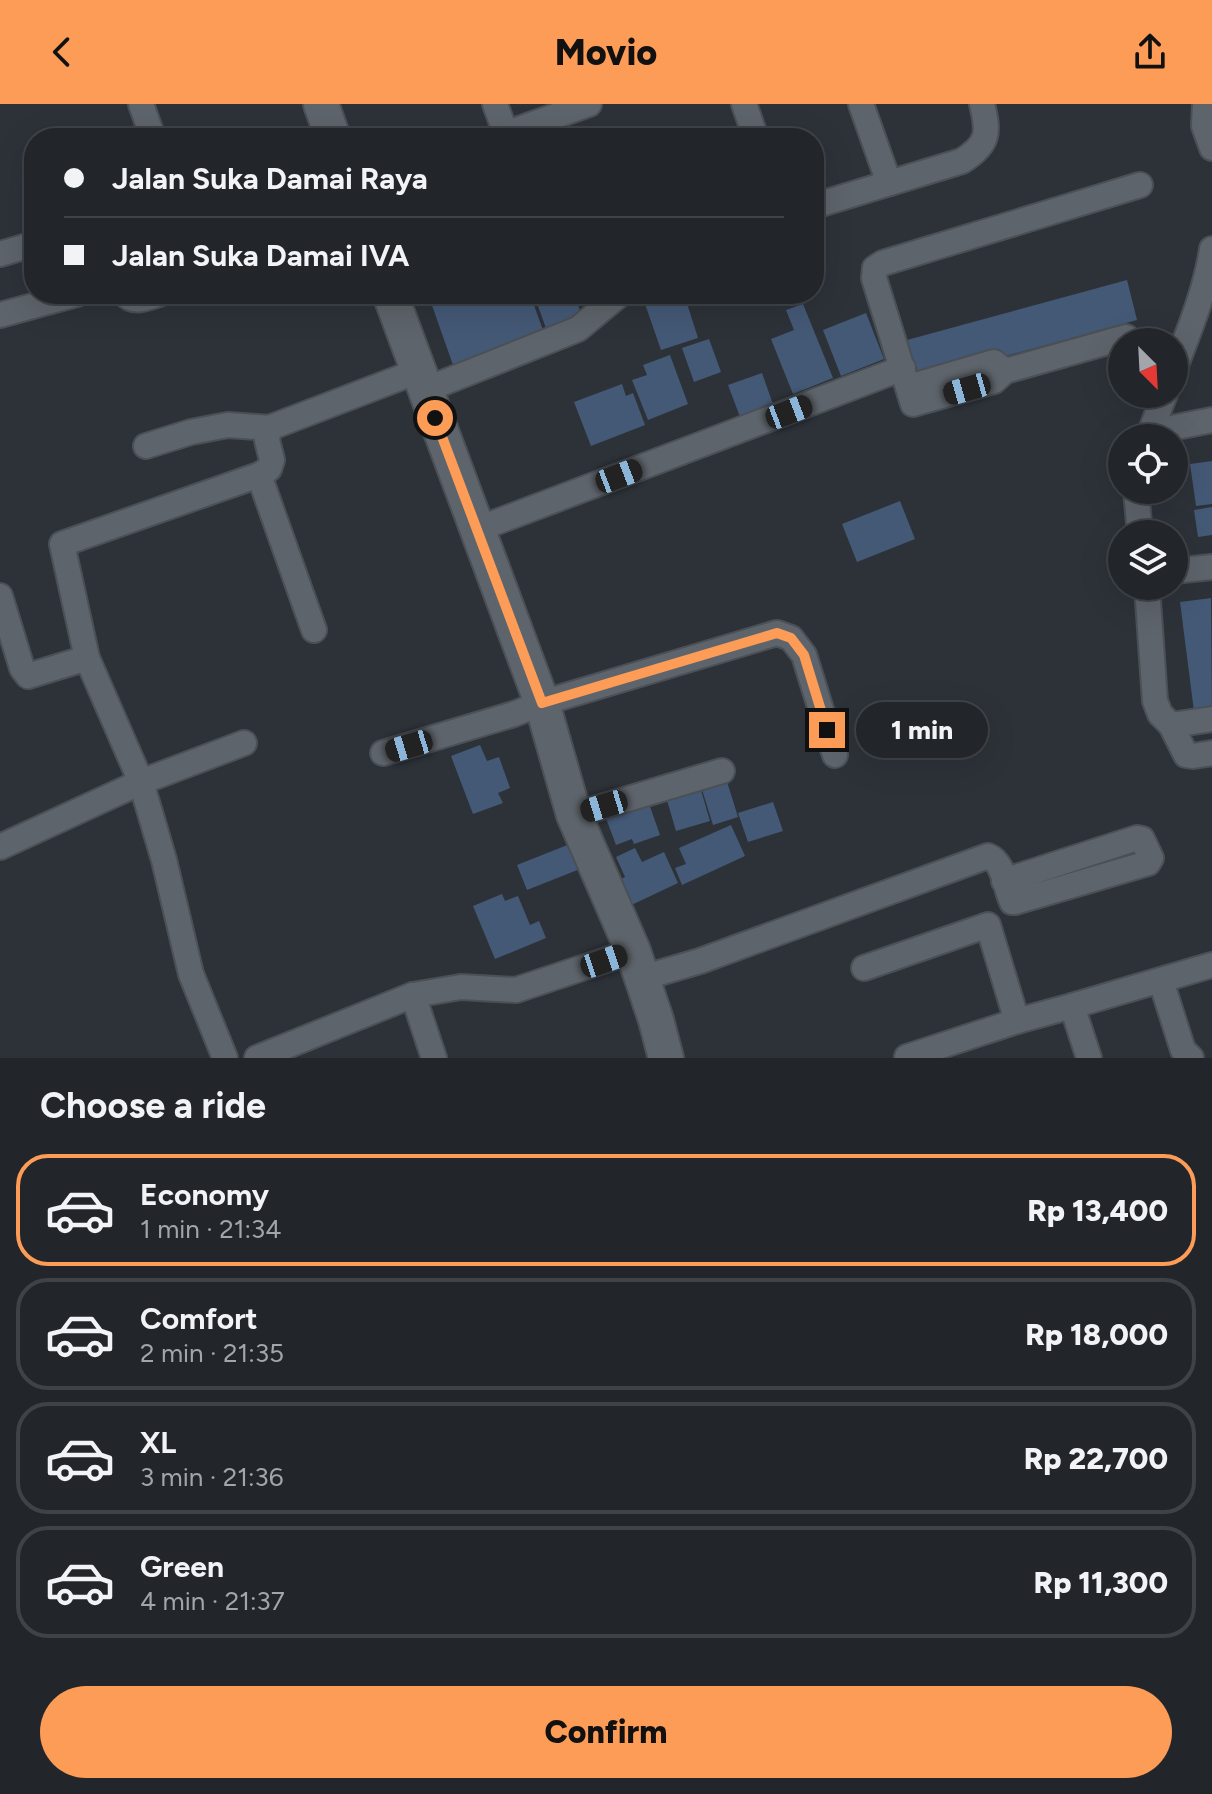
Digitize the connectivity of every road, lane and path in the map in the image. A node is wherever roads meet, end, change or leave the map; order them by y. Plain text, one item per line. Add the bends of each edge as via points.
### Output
1 (141, 104) edge
2 (321, 104) edge
3 (495, 104) edge
4 (589, 104) edge
5 (744, 104) edge
6 (861, 104) edge
7 (982, 104) edge
8 (149, 128) edge
9 (329, 128) edge
10 (499, 128) edge
11 (522, 128) edge
12 (752, 128) edge
13 (889, 183) junction
14 (1140, 185) dead end
15 (824, 203) edge
16 (24, 247) edge
17 (1212, 249) edge
18 (0, 254) edge
19 (40, 304) edge
20 (394, 304) edge
21 (608, 304) edge
22 (0, 315) edge
23 (1188, 335) edge
24 (1108, 342) edge
25 (421, 380) junction
26 (908, 387) junction
27 (1212, 420) edge
28 (1188, 426) edge
29 (269, 428) junction
30 (146, 446) dead end
31 (259, 475) junction
32 (478, 529) junction
33 (1212, 567) edge
34 (1188, 570) edge
35 (0, 596) edge
36 (1148, 600) edge
37 (314, 630) dead end
38 (87, 658) junction
39 (542, 703) junction
40 (1212, 719) edge
41 (1171, 725) junction
42 (244, 743) dead end
43 (383, 753) dead end
44 (1212, 753) edge
45 (835, 755) dead end
46 (722, 771) dead end
47 (141, 782) junction
48 (574, 815) junction
49 (0, 847) edge
50 (1004, 881) junction
51 (638, 965) junction
52 (1212, 965) edge
53 (864, 968) dead end
54 (1161, 981) junction
55 (413, 995) junction
56 (1072, 1006) junction
57 (1017, 1021) junction
58 (907, 1057) edge
59 (225, 1058) edge
60 (257, 1058) edge
61 (434, 1058) edge
62 (666, 1058) edge
63 (1089, 1058) edge
64 (1191, 1058) edge

1 - 8 street
2 - 9 street
3 - 10 street
4 - 11 street
5 - 12 street
6 - 13 street
7 - 13 street via 988,129 975,153
13 - 15 street
14 - 26 street via 875,268
16 - 18 street
17 - 23 street
19 - 22 street
20 - 25 street
21 - 25 street via 578,329
24 - 26 street via 1005,371 994,381
25 - 29 street
25 - 32 street
26 - 32 street
27 - 28 street
29 - 30 street via 228,425
29 - 31 street via 272,460
31 - 37 street
31 - 38 street via 62,544
32 - 39 street
33 - 34 street
35 - 38 street via 28,676
36 - 41 street via 1155,701
38 - 47 street
39 - 43 street
39 - 45 street via 777,633 791,638 804,655
39 - 48 street
40 - 41 street
41 - 44 street via 1186,755
42 - 47 street
46 - 48 street
47 - 49 street
47 - 59 street via 191,974
48 - 51 street
50 - 50 street via 1137,838 1151,858 1015,902
50 - 51 street via 999,864 988,856 713,956
51 - 55 street via 516,990 461,987
51 - 62 street
52 - 54 street
53 - 57 street via 988,925
54 - 56 street
54 - 64 street via 1183,1050
55 - 60 street
55 - 61 street
56 - 57 street
56 - 63 street
57 - 58 street

